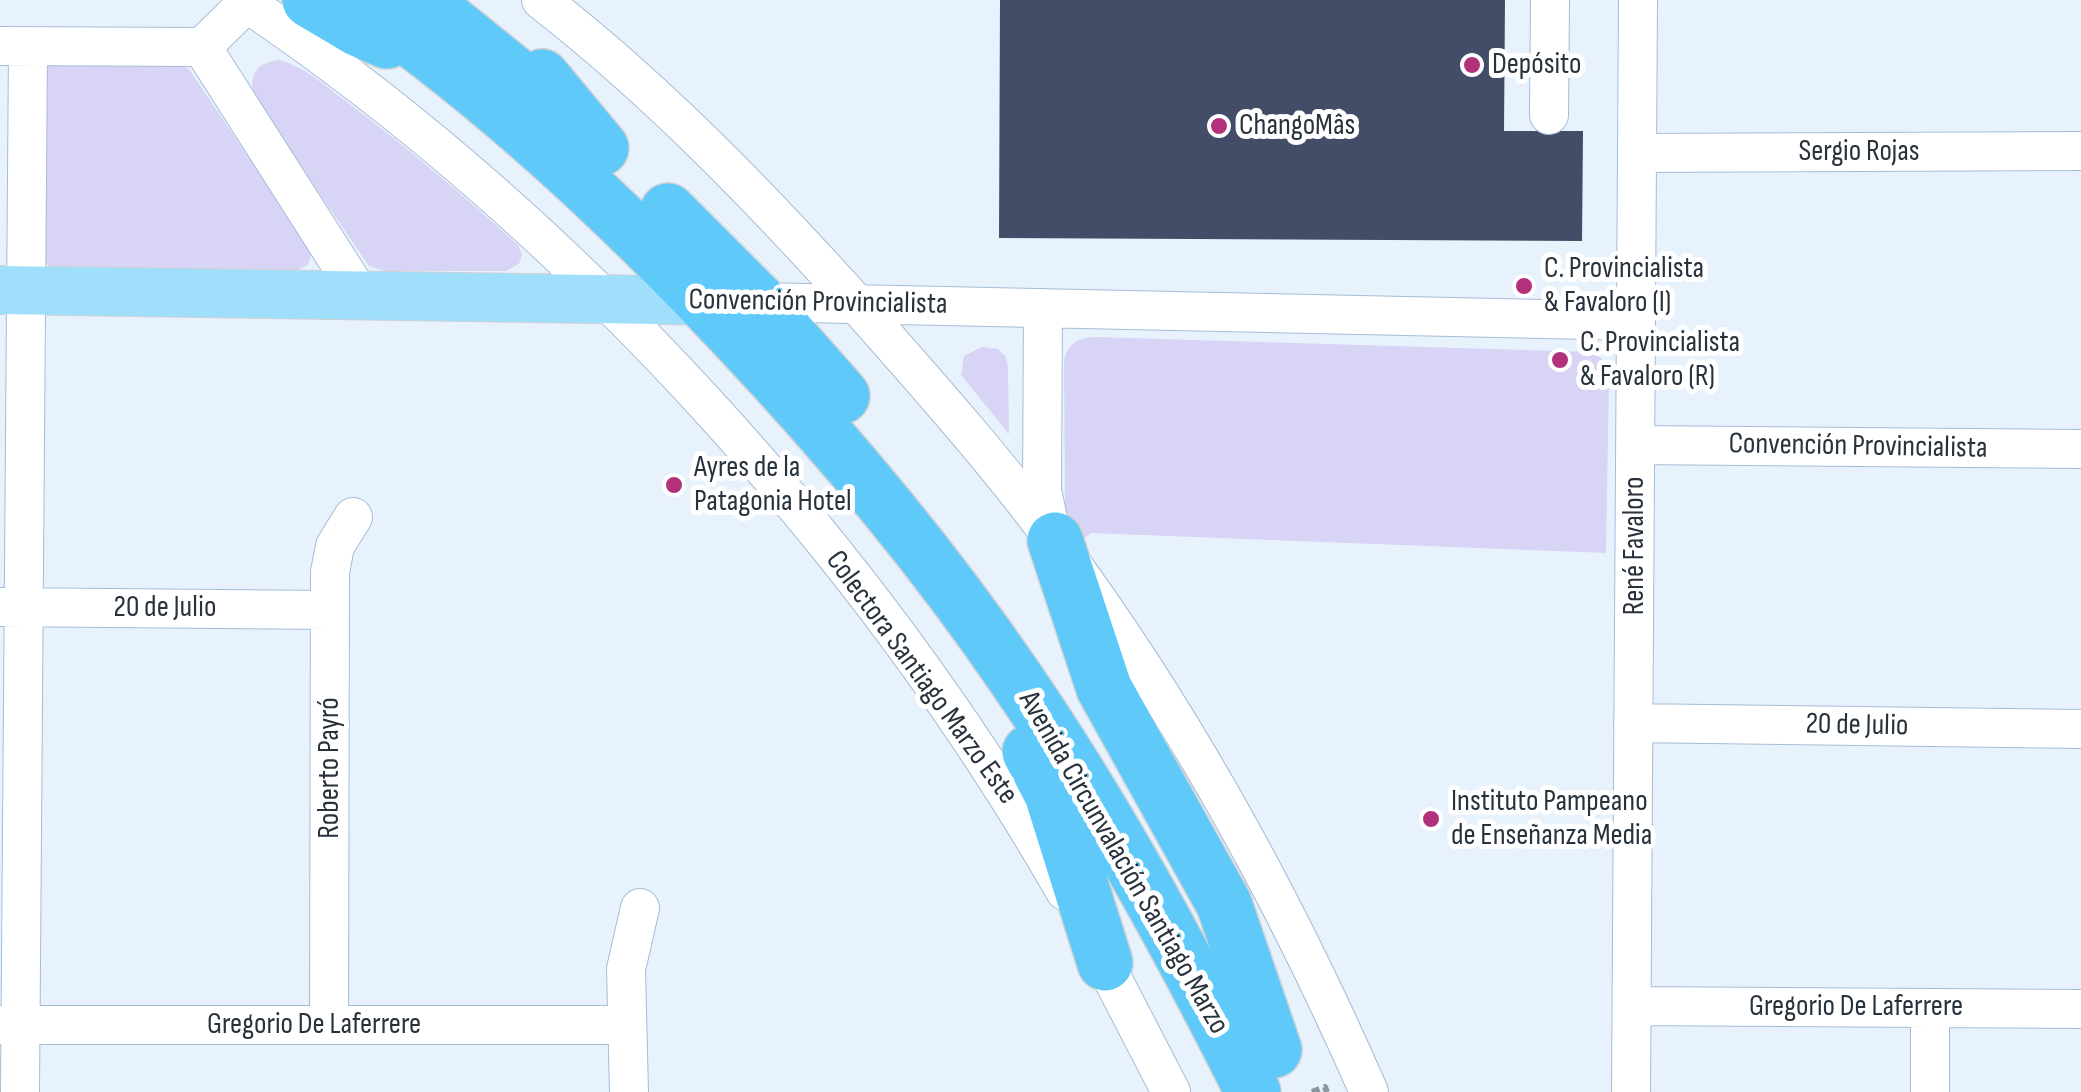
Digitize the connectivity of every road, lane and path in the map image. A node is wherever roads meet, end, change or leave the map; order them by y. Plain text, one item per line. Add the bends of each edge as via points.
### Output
1 (310, 0) edge
2 (357, 0) edge
3 (422, 0) edge
4 (466, 0) edge
5 (541, 0) edge
6 (1550, 0) edge
7 (1638, 0) edge
8 (245, 2) edge
9 (14, 46) edge
10 (202, 47) junction
11 (445, 67) junction
12 (1548, 114) dead end
13 (602, 148) junction
14 (2081, 151) edge
15 (1637, 154) junction
16 (13, 291) edge
17 (360, 295) junction
18 (601, 298) junction
19 (703, 300) junction
20 (759, 302) junction
21 (857, 304) junction
22 (1044, 308) junction
23 (1636, 320) junction
24 (824, 431) junction
25 (1635, 444) junction
26 (2081, 449) edge
27 (353, 517) dead end
28 (1055, 540) junction
29 (12, 607) edge
30 (330, 610) junction
31 (1634, 724) junction
32 (2081, 728) edge
33 (640, 908) dead end
34 (1105, 964) junction
35 (1632, 1006) junction
36 (1930, 1008) junction
37 (2081, 1009) edge
38 (10, 1025) edge
39 (328, 1025) junction
40 (627, 1025) junction
41 (1286, 1080) edge
42 (20, 1092) edge
43 (629, 1092) edge
44 (1171, 1092) edge
45 (1312, 1092) edge
46 (1369, 1092) edge
47 (1631, 1092) edge
48 (1930, 1092) edge

1 - 11 highway
2 - 11 highway, Avenida Circunvalación Santiago Marzo
3 - 13 highway, Avenida Circunvalación Santiago Marzo
4 - 13 highway via 505,34
5 - 21 street via 702,142
6 - 12 street
7 - 15 street, René Favaloro
8 - 10 street
8 - 18 street, Colectora Santiago Marzo Este via 456,164
9 - 10 street
9 - 16 street
10 - 17 street
11 - 19 highway, Avenida Circunvalación Santiago Marzo via 585,184
13 - 20 highway, Avenida Circunvalación Santiago Marzo
14 - 15 street, Sergio Rojas
15 - 23 street, René Favaloro
16 - 17 main road, Convención Provincialista
16 - 29 street
17 - 18 main road, Convención Provincialista
18 - 19 main road, Convención Provincialista
18 - 34 street, Colectora Santiago Marzo Este via 749,453 887,624 994,774
19 - 20 main road, Convención Provincialista
19 - 24 highway, Avenida Circunvalación Santiago Marzo
20 - 21 street, Convención Provincialista
20 - 41 highway, Avenida Circunvalación Santiago Marzo via 934,508 1048,660 1174,862
21 - 22 street, Convención Provincialista
21 - 28 street
22 - 23 street, Convención Provincialista
22 - 28 street via 1042,490
23 - 25 street, René Favaloro
24 - 34 highway via 886,547 1042,772
24 - 41 highway, Avenida Circunvalación Santiago Marzo via 944,580 1050,729 1142,882
25 - 26 street, Convención Provincialista
25 - 31 street, René Favaloro
27 - 30 street, Roberto Payró via 332,554
28 - 41 highway via 1104,688 1224,904
28 - 46 street via 1227,810
29 - 30 street, 20 de Julio
29 - 38 street
30 - 39 street, Roberto Payró
31 - 32 street, 20 de Julio
31 - 35 street, René Favaloro
33 - 40 street via 626,969
34 - 44 street, Colectora Santiago Marzo Este
35 - 36 street, Gregorio De Laferrere
35 - 47 street, René Favaloro
36 - 37 street, Gregorio De Laferrere
36 - 48 street
38 - 39 street, Gregorio De Laferrere
38 - 42 street
39 - 40 street, Gregorio De Laferrere
40 - 43 street
41 - 45 path

